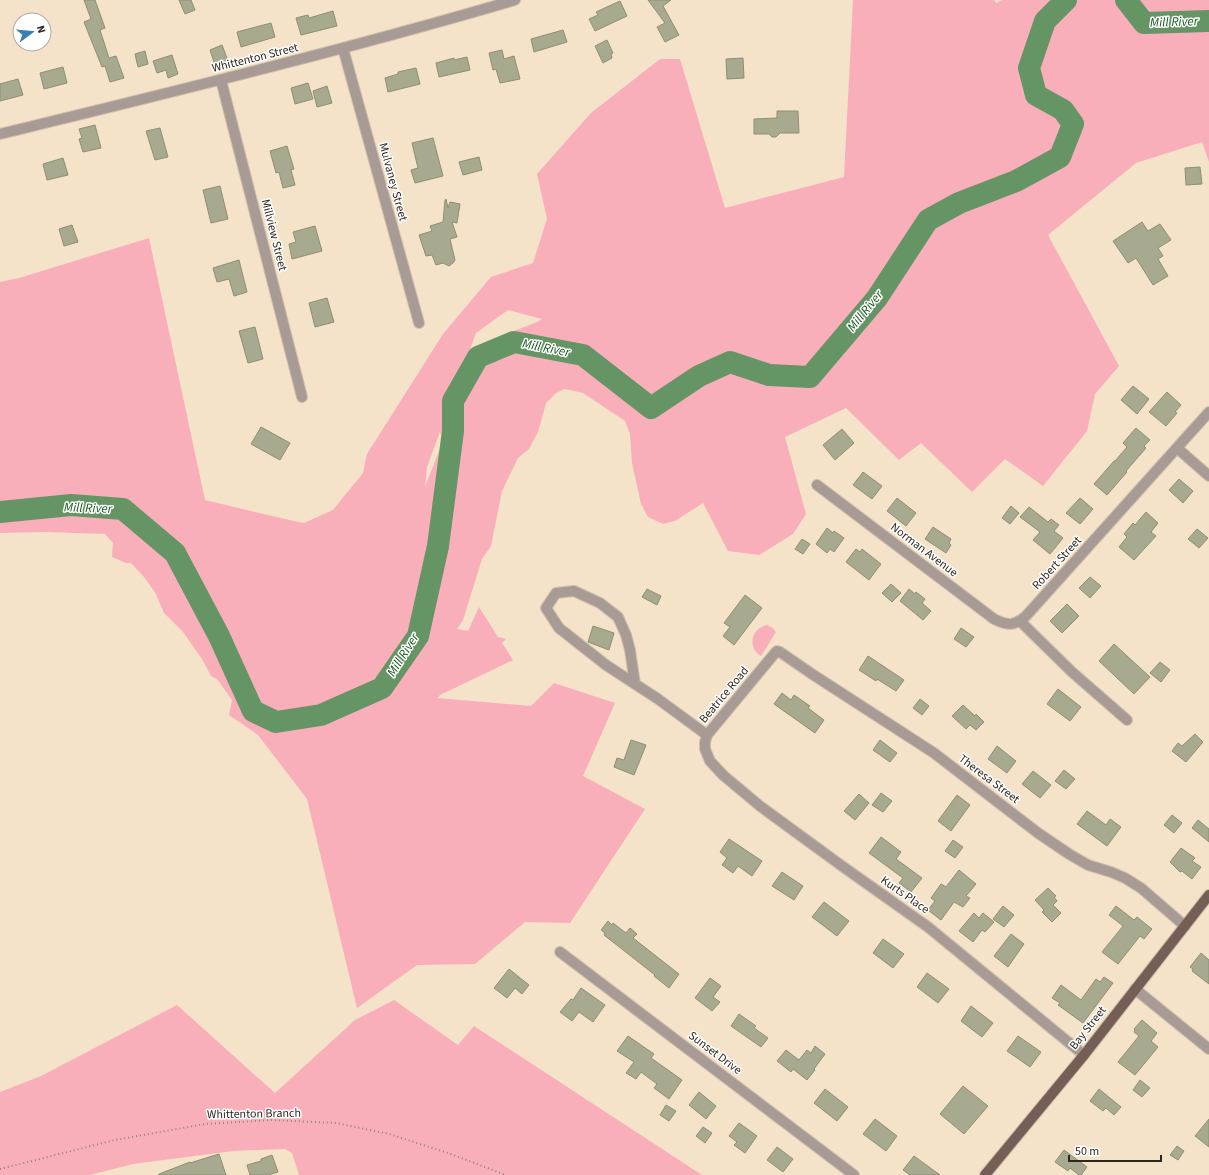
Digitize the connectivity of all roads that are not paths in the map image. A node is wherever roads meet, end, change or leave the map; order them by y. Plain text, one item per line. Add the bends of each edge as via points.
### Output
1 (515, 0) edge
2 (343, 48) junction
3 (221, 80) junction
4 (0, 134) edge
5 (419, 323) dead end
6 (302, 397) dead end
7 (1209, 412) edge
8 (1177, 448) junction
9 (1209, 476) edge
10 (817, 485) dead end
11 (1020, 621) junction
12 (777, 651) joint
13 (635, 684) junction
14 (1127, 720) dead end
15 (708, 735) junction
16 (710, 761) joint
17 (1209, 895) edge
18 (1185, 926) junction
19 (560, 952) dead end
20 (1136, 989) junction
21 (1209, 1049) edge
22 (1084, 1055) junction
23 (854, 1175) edge
24 (985, 1175) edge

1 - 2 street, Whittenton Street
2 - 3 street, Whittenton Street
2 - 5 street, Mulvaney Street
3 - 4 street, Whittenton Street
3 - 6 street, Millview Street
7 - 8 street, Robert Street
8 - 9 street
8 - 11 street, Robert Street
10 - 11 street, Norman Avenue via 994,619 1004,624
11 - 14 street via 1072,672
12 - 15 street, Beatrice Road
12 - 18 street, Theresa Street via 934,753 1069,854 1088,865 1125,878 1141,888
13 - 13 street via 559,628 546,608 556,593 574,591 600,603 618,617 630,650
13 - 15 street
15 - 16 street, Beatrice Road via 705,749
16 - 22 street, Kurts Place via 723,776 760,806 928,927
17 - 18 main road, Bay Street
18 - 20 main road, Bay Street
19 - 23 street, Sunset Drive
20 - 21 street
20 - 22 main road, Bay Street
22 - 24 main road, Bay Street

